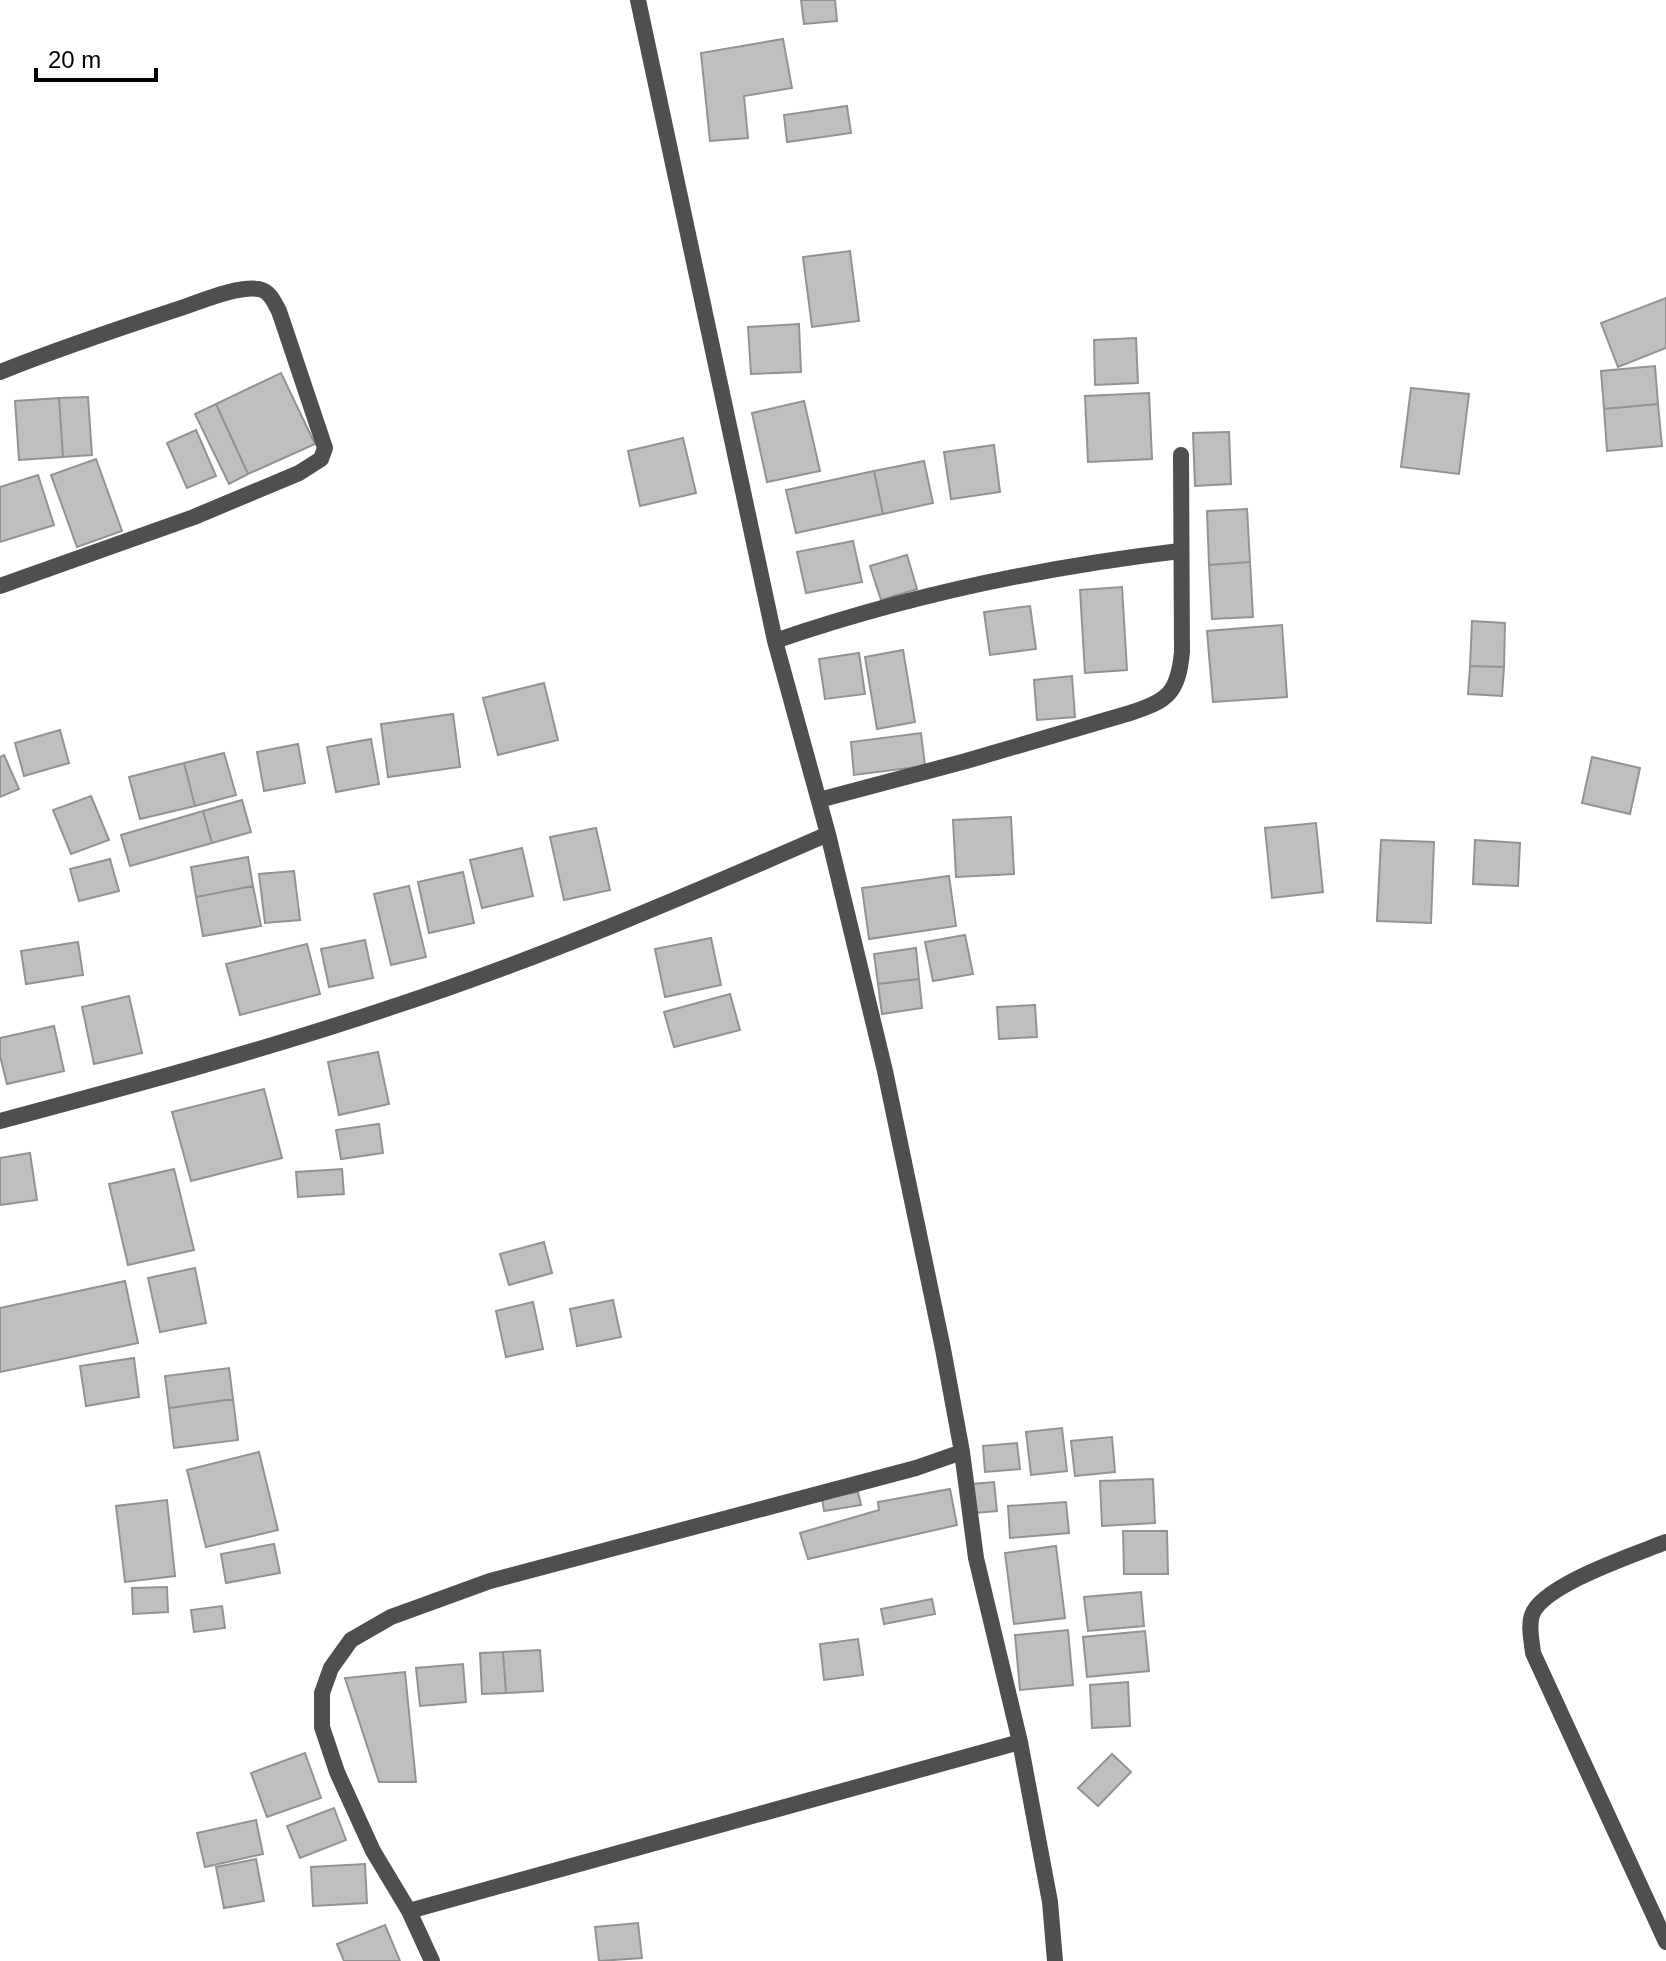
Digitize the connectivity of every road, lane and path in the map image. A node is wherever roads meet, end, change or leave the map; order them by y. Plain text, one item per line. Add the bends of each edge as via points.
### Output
1 (638, 0) edge
2 (0, 372) edge
3 (1181, 455) dead end
4 (1180, 551) junction
5 (0, 586) edge
6 (775, 641) junction
7 (819, 800) junction
8 (828, 834) junction
9 (0, 1121) edge
10 (962, 1452) junction
11 (1666, 1542) edge
12 (1020, 1742) junction
13 (409, 1911) junction
14 (1666, 1942) edge
15 (432, 1961) edge
16 (1055, 1961) edge

1 - 6 street
2 - 5 street via 207,299 260,290 271,296 279,311 325,448 317,462 286,478
3 - 4 street
4 - 6 street via 1011,576
4 - 7 street via 1182,652 1171,695 1130,713
6 - 7 street
7 - 8 street
8 - 9 street via 603,929 392,1008
8 - 10 street via 885,1071
10 - 12 street via 976,1558
10 - 13 street via 490,1581 391,1617 351,1640 331,1668 322,1693 322,1727 373,1851
11 - 14 street via 1559,1587 1531,1616 1533,1653
12 - 13 street
12 - 16 street via 1050,1902
13 - 15 street

